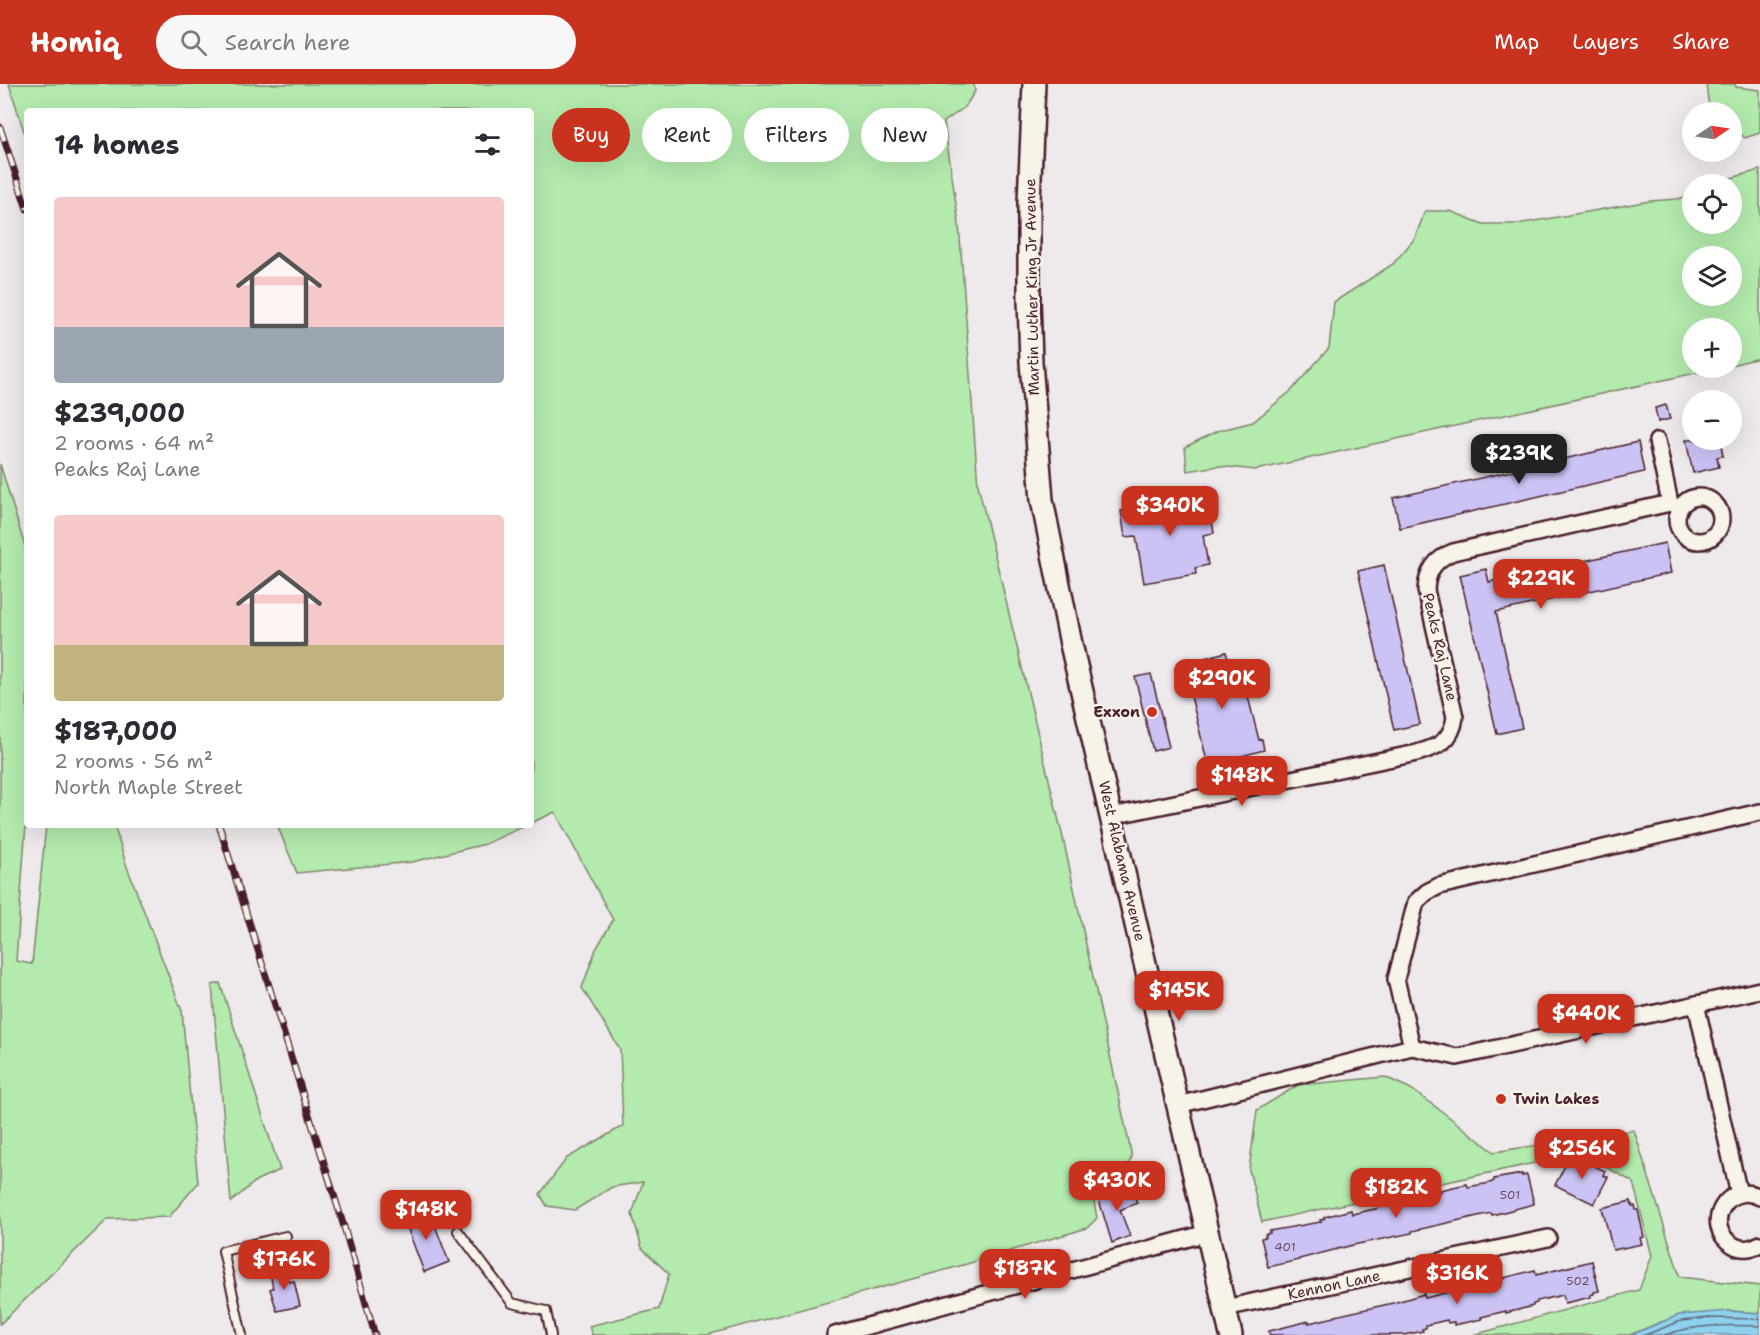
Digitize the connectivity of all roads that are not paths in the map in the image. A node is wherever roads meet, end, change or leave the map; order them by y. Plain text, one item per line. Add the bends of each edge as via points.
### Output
1 (1034, 84) edge
2 (1657, 441) dead end
3 (1038, 455) joint
4 (1760, 812) edge
5 (1112, 816) junction
6 (1760, 990) edge
7 (1696, 1004) junction
8 (1412, 1047) junction
9 (1178, 1105) junction
10 (1739, 1194) junction
11 (1760, 1197) edge
12 (458, 1231) dead end
13 (1207, 1233) junction
14 (286, 1236) dead end
15 (1548, 1238) dead end
16 (1760, 1244) edge
17 (1225, 1308) junction
18 (552, 1334) edge
19 (242, 1335) edge
20 (835, 1335) edge
21 (1231, 1335) edge

1 - 3 main road, Martin Luther King Jr Avenue via 1029,299
2 - 5 street, Peaks Raj Lane via 1675,505 1453,552 1437,560 1428,574 1426,590 1455,717 1451,733 1439,746
3 - 5 main road, West Alabama Avenue via 1042,500 1071,644
4 - 8 street via 1439,886 1427,892 1416,902 1396,979
5 - 9 main road, West Alabama Avenue
6 - 7 street
7 - 8 street via 1456,1057
7 - 10 street
8 - 9 street
9 - 13 main road, West Alabama Avenue
10 - 11 street
10 - 16 street via 1731,1197 1720,1211 1719,1227 1736,1247
12 - 18 lane via 512,1303 546,1311
13 - 17 main road, West Alabama Avenue
13 - 20 street
14 - 19 lane via 223,1251
15 - 17 street, Kennon Lane
17 - 21 main road, West Alabama Avenue

